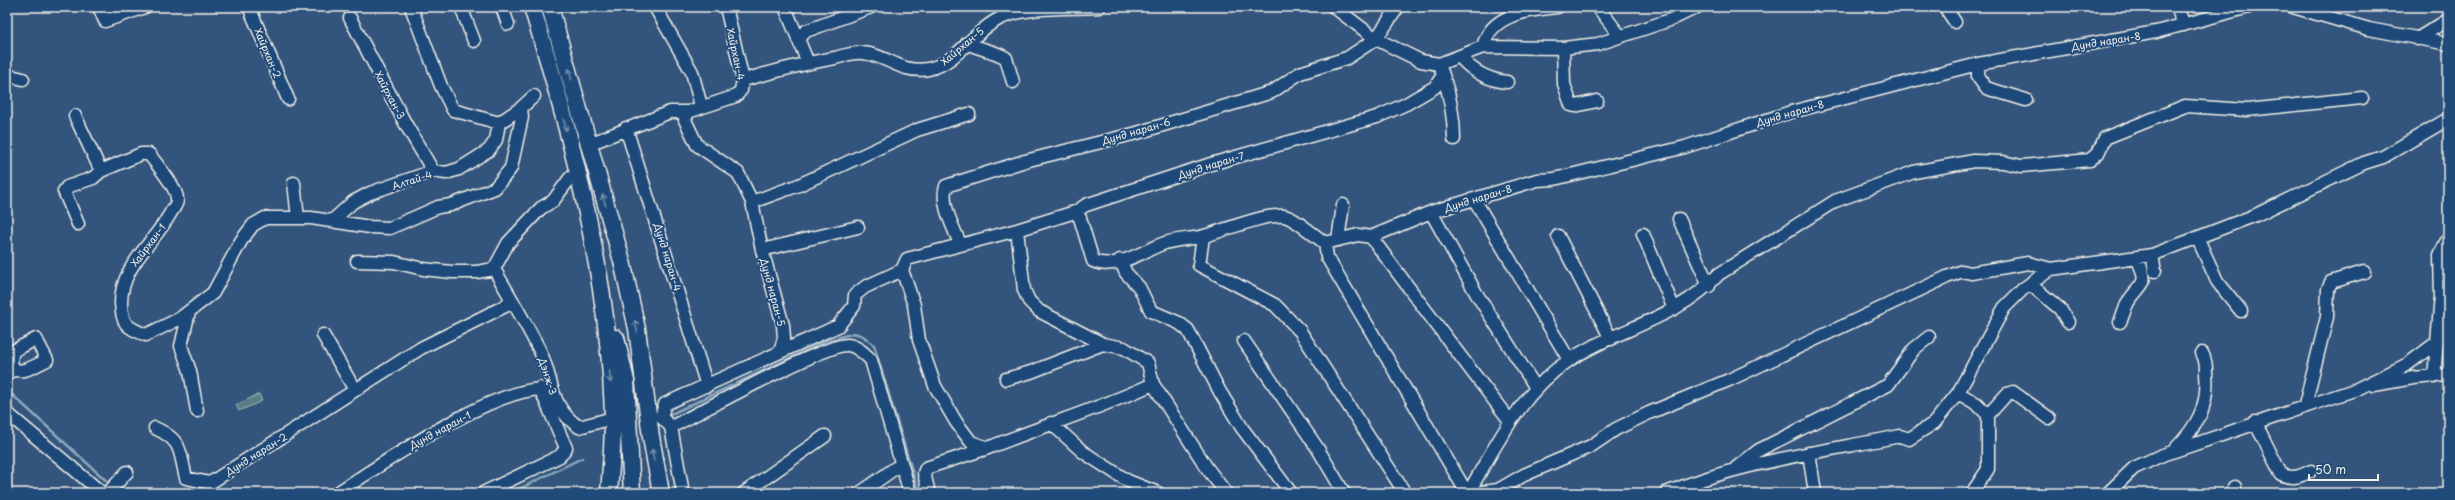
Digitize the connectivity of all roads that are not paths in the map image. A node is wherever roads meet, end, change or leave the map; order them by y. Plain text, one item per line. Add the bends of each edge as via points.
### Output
1 (99, 7) edge
2 (145, 7) edge
3 (248, 7) edge
4 (411, 7) edge
5 (461, 7) edge
6 (502, 7) edge
7 (532, 7) edge
8 (550, 7) edge
9 (655, 7) edge
10 (726, 7) edge
11 (784, 7) edge
12 (871, 7) edge
13 (1099, 7) edge
14 (1334, 7) edge
15 (1398, 7) edge
16 (1557, 7) edge
17 (1598, 7) edge
18 (1695, 7) edge
19 (1945, 7) edge
20 (2177, 7) edge
21 (2249, 7) edge
22 (2293, 7) edge
23 (1070, 8) edge
24 (350, 18) dead end
25 (2448, 20) edge
26 (1955, 22) dead end
27 (508, 24) dead end
28 (2184, 25) junction
29 (1620, 36) junction
30 (1376, 39) junction
31 (2417, 39) junction
32 (798, 40) junction
33 (474, 41) dead end
34 (967, 43) junction
35 (2448, 44) edge
36 (1483, 47) junction
37 (1563, 48) junction
38 (1460, 57) junction
39 (808, 63) junction
40 (1978, 64) junction
41 (1441, 70) junction
42 (7, 75) edge
43 (23, 79) dead end
44 (743, 80) junction
45 (1013, 82) dead end
46 (1507, 82) dead end
47 (534, 96) dead end
48 (2362, 98) dead end
49 (288, 99) dead end
50 (2026, 100) dead end
51 (1597, 101) dead end
52 (701, 106) junction
53 (521, 108) junction
54 (688, 112) junction
55 (969, 114) dead end
56 (75, 116) dead end
57 (2448, 119) edge
58 (499, 123) junction
59 (626, 128) junction
60 (1454, 139) dead end
61 (589, 144) junction
62 (101, 171) junction
63 (433, 171) junction
64 (573, 173) junction
65 (294, 183) dead end
66 (1474, 199) junction
67 (752, 202) junction
68 (1343, 205) dead end
69 (1076, 212) junction
70 (1431, 212) junction
71 (298, 218) junction
72 (1679, 219) dead end
73 (333, 220) junction
74 (78, 224) dead end
75 (858, 227) dead end
76 (1017, 230) junction
77 (1643, 234) dead end
78 (1558, 236) dead end
79 (1203, 237) junction
80 (1372, 237) junction
81 (2198, 238) junction
82 (2448, 238) edge
83 (1338, 240) junction
84 (1325, 243) junction
85 (960, 244) junction
86 (762, 250) junction
87 (2152, 255) junction
88 (2136, 258) junction
89 (1120, 260) junction
90 (357, 261) dead end
91 (494, 269) junction
92 (2051, 269) junction
93 (902, 270) junction
94 (2155, 271) dead end
95 (2364, 272) dead end
96 (2030, 284) junction
97 (1708, 286) junction
98 (512, 302) junction
99 (1674, 309) junction
100 (2241, 311) dead end
101 (189, 312) junction
102 (2068, 322) dead end
103 (2120, 322) dead end
104 (2448, 334) edge
105 (323, 335) dead end
106 (1929, 337) dead end
107 (1610, 339) junction
108 (1244, 341) dead end
109 (1104, 344) junction
110 (2437, 344) junction
111 (780, 352) junction
112 (2202, 353) dead end
113 (1569, 360) junction
114 (2448, 375) edge
115 (2434, 377) junction
116 (1006, 379) dead end
117 (1153, 384) junction
118 (707, 386) junction
119 (1536, 388) junction
120 (545, 389) junction
121 (2357, 389) junction
122 (355, 390) junction
123 (1958, 392) junction
124 (2305, 405) junction
125 (197, 411) dead end
126 (7, 413) edge
127 (1988, 415) junction
128 (613, 418) junction
129 (2049, 418) dead end
130 (1510, 421) junction
131 (2255, 422) junction
132 (1051, 423) junction
133 (670, 427) junction
134 (154, 428) dead end
135 (825, 436) dead end
136 (988, 448) junction
137 (2172, 451) junction
138 (1809, 454) junction
139 (901, 464) junction
140 (1734, 470) junction
141 (2311, 471) dead end
142 (124, 474) dead end
143 (209, 488) edge
144 (107, 491) edge
145 (337, 493) edge
146 (483, 493) edge
147 (610, 493) edge
148 (632, 493) edge
149 (661, 493) edge
150 (683, 493) edge
151 (744, 493) edge
152 (860, 493) edge
153 (910, 493) edge
154 (930, 493) edge
155 (1158, 493) edge
156 (1226, 493) edge
157 (1291, 493) edge
158 (1344, 493) edge
159 (1405, 493) edge
160 (1468, 493) edge
161 (1476, 493) edge
162 (1666, 493) edge
163 (1815, 493) edge
164 (1972, 493) edge
165 (2108, 493) edge

1 - 2 street via 105,21 110,21
3 - 49 street, Хайрхан-2
4 - 58 street via 441,86 453,110
5 - 33 street
6 - 27 street
7 -> 64 main road via 550,65
61 -> 8 main road
9 - 52 street via 692,72
10 - 44 street, Хайрхан-4
11 - 32 street
12 - 32 street via 806,31
13 - 23 street, Хайрхан-5
14 - 30 street
15 - 30 street
16 - 36 street via 1530,11 1503,20 1486,35
17 - 29 street
18 - 29 street via 1670,20
19 - 26 street
20 - 28 street
21 - 28 street, Дунд наран-8
22 - 31 street
23 - 34 street, Хайрхан-5 via 1024,11 998,19
24 - 63 street, Хайрхан-3
25 - 31 street
28 - 40 street, Дунд наран-8 via 2148,34
29 - 37 street via 1598,44
30 - 41 street
30 - 85 street, Дунд наран-6 via 1347,58 1300,73 1272,92 1137,133 1025,161 946,186 944,192 949,217
31 - 35 street
32 - 39 street
34 - 39 street, Хайрхан-5 via 939,66 928,69 902,69 862,53
34 - 45 street via 977,49 999,53 1006,58
36 - 37 street
36 - 38 street
37 - 51 street via 1564,84 1571,105
38 - 41 street
38 - 46 street via 1469,67 1487,78
39 - 44 street, Хайрхан-5
40 - 50 street via 1978,78 1986,88
40 - 66 street, Дунд наран-8 via 1791,112 1684,147 1554,179 1537,180
41 - 60 street via 1450,100
41 - 69 street, Дунд наран-7 via 1435,87 1377,117 1211,164 1086,205
42 - 43 street
44 - 52 street, Хайрхан-4 via 741,90 736,96
47 - 53 street
48 - 97 street via 2247,110 2185,106 2105,138 2098,153 2090,160 2022,166 2003,162 1974,161 1914,172 1834,201 1726,270
52 - 54 street
53 - 58 street
53 - 73 street, Хайрхан-1 via 522,117 511,168 495,188 470,199 438,207 390,228
54 - 59 street via 670,112
54 - 67 street, Дунд наран-5 via 685,120 697,145 738,173
55 - 67 street via 917,130 799,185
56 - 62 street
57 - 81 street via 2383,157 2364,163 2256,215
58 - 63 street, Алтай-4 via 496,140 489,150 459,169 446,173
59 - 61 street
59 - 118 street, Дунд наран-4
149 -> 61 main road via 637,329 622,262
62 - 74 street, Хайрхан-1 via 92,178 66,187 64,191
62 - 101 street, Хайрхан-1 via 141,154 149,154 176,193 177,202 163,227 142,251 126,276 121,303 126,326 146,335 179,320
63 - 73 street, Алтай-4 via 370,193 353,202
64 - 91 street via 553,201 541,208 508,243
64 -> 128 main road via 599,280 608,348
64 - 148 main road via 626,381
65 - 71 street
66 - 70 street, Дунд наран-8
66 - 113 street
67 - 86 street, Дунд наран-5
68 - 83 street
69 - 76 street, Дунд наран-7
69 - 89 street via 1093,261 1100,264
70 - 80 street, Дунд наран-8
70 - 119 street via 1476,293
71 - 73 street, Хайрхан-1
71 - 101 street, Хайрхан-1 via 265,218 253,225 230,259 213,293
72 - 97 street
75 - 86 street, Дунд наран-5
76 - 85 street, Дунд наран-7
76 - 109 street via 1024,290 1029,301 1039,311
77 - 99 street
78 - 107 street
79 - 84 street via 1232,226 1285,216
79 - 89 street via 1165,243
79 - 159 street via 1199,265 1275,304 1300,331
80 - 83 street, Дунд наран-8 via 1358,235
80 - 130 street via 1463,362
81 - 87 street
81 - 100 street via 2217,281
82 - 110 street via 2440,255 2441,296
83 - 84 street, Дунд наран-8
84 - 160 street via 1330,263
85 - 93 street via 906,259
86 - 111 street, Дунд наран-5 via 783,324 784,338
87 - 88 street
87 - 94 street
88 - 92 street via 2065,265
88 - 103 street via 2144,273 2143,286 2128,302
89 - 157 street via 1126,273 1139,286 1150,311 1188,330 1242,428
90 - 91 street via 394,262 452,272
91 - 98 street, Дэнж-3
92 - 96 street
92 - 161 street via 2028,262 1971,273 1962,271 1729,380 1648,413 1616,429 1591,446 1524,475 1498,490
93 - 111 street via 865,287 855,295 854,306 838,326
93 - 136 street via 914,305 919,340 934,386 971,442
95 - 124 street via 2331,282 2328,289 2327,317
96 - 102 street via 2060,309
96 - 123 street via 2004,308
97 - 99 street
98 - 120 street, Дэнж-3 via 539,350 551,380
98 - 122 street, Дунд наран-2 via 421,348
99 - 107 street
101 - 125 street via 181,346 190,371
104 - 110 street
105 - 122 street
106 - 140 street via 1914,349 1888,385 1759,450
107 - 113 street
108 - 158 street via 1318,448
109 - 116 street
109 - 117 street via 1124,348 1148,363
110 - 115 street
110 - 121 street via 2408,364
111 - 118 street
112 - 137 street via 2208,382 2205,406 2192,432
113 - 119 street
114 - 115 street
115 - 121 street via 2413,378
117 - 132 street via 1107,405
117 - 156 street
118 - 133 street via 665,404 661,417
119 - 130 street
120 - 128 street, Дэнж-3 via 566,418 579,427
120 - 145 street, Дунд наран-1 via 514,393 418,441
120 - 146 street via 566,448 560,456
121 - 124 street
122 - 143 street, Дунд наран-2
123 - 127 street via 1977,404
123 - 138 street via 1934,423 1909,439 1900,436
124 - 131 street
126 - 144 street
127 - 129 street via 2007,394 2013,392
127 - 164 street via 1988,469
128 - 147 main road
130 - 160 street
131 - 137 street
131 - 141 street via 2281,474 2297,478
132 - 136 street
132 - 155 street via 1083,452 1128,481
133 - 139 street via 816,355 848,345 871,360
133 - 150 street
134 - 143 street, Дунд наран-2 via 169,435 178,444 186,478
135 - 151 street
136 - 154 street via 926,468 924,473
137 - 165 street via 2134,468
138 - 140 street
138 - 163 street
139 - 152 street
139 - 153 street
140 - 162 street
142 - 144 street

